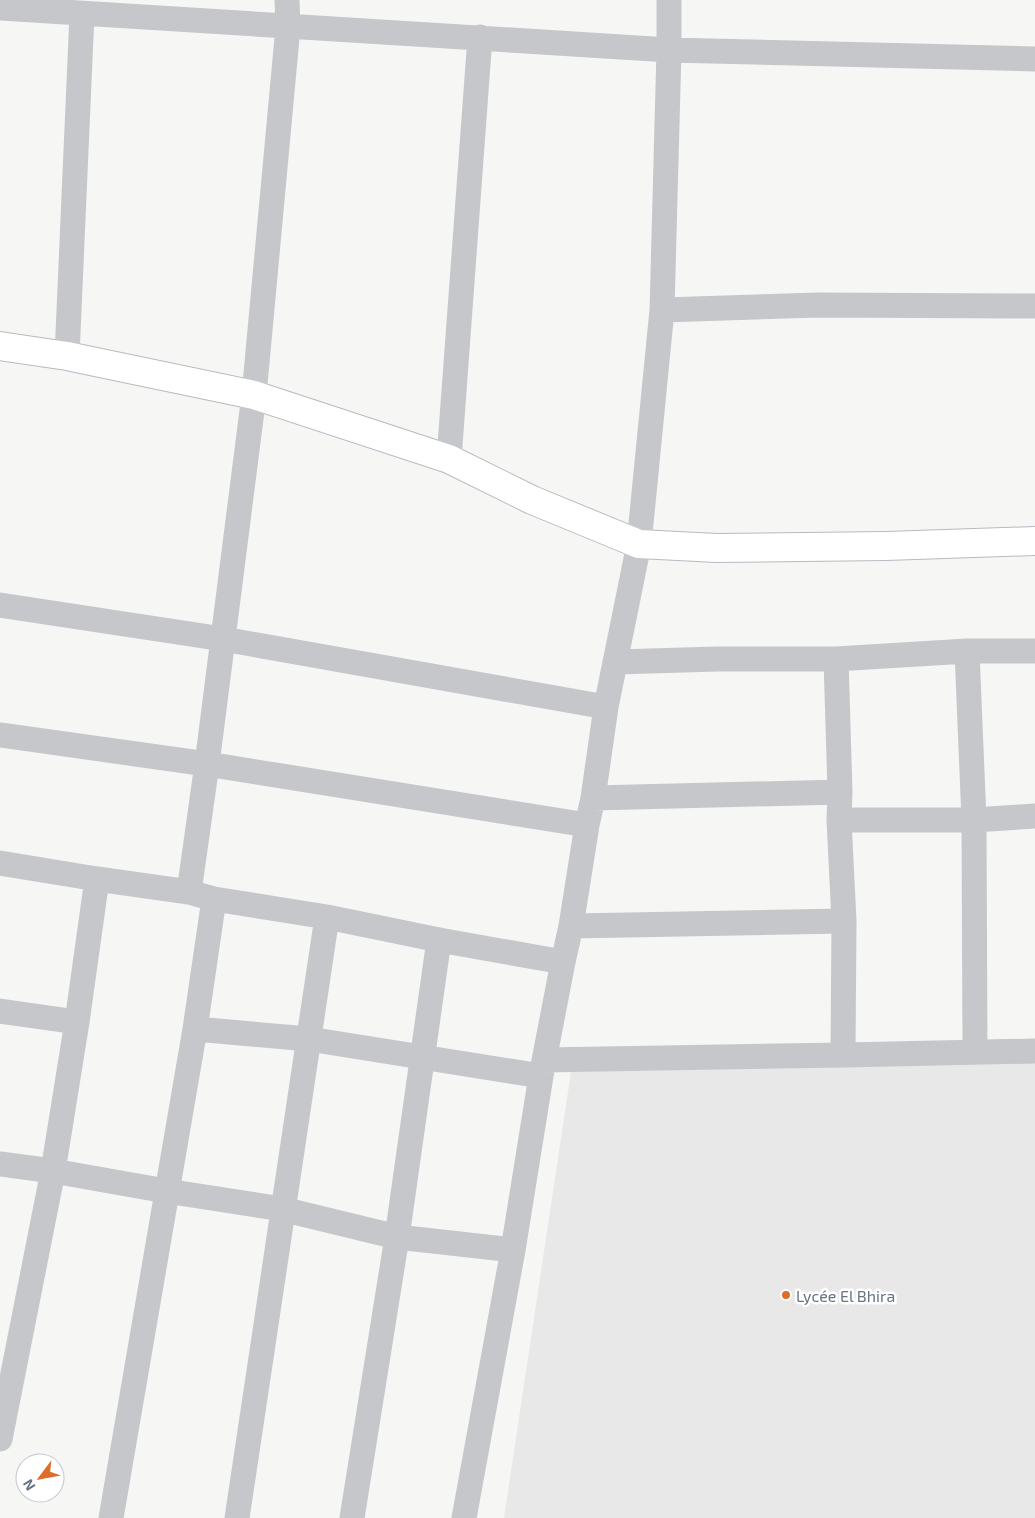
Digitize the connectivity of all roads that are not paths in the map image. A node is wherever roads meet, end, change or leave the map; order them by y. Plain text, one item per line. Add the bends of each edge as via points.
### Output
1 (287, 0) edge
2 (669, 0) edge
3 (0, 8) edge
4 (82, 14) junction
5 (288, 27) junction
6 (480, 37) junction
7 (670, 50) junction
8 (1035, 59) edge
9 (1035, 306) edge
10 (662, 310) junction
11 (0, 346) edge
12 (68, 356) junction
13 (254, 395) junction
14 (449, 459) junction
15 (1035, 541) edge
16 (639, 544) junction
17 (0, 605) edge
18 (223, 639) junction
19 (967, 651) junction
20 (1035, 651) edge
21 (836, 659) junction
22 (615, 662) junction
23 (606, 707) junction
24 (0, 735) edge
25 (207, 764) junction
26 (840, 792) junction
27 (594, 798) junction
28 (1035, 816) edge
29 (839, 820) junction
30 (974, 820) junction
31 (587, 826) junction
32 (0, 863) edge
33 (97, 879) junction
34 (189, 892) junction
35 (214, 899) junction
36 (327, 917) junction
37 (844, 921) junction
38 (571, 926) junction
39 (439, 940) junction
40 (562, 962) junction
41 (0, 1011) edge
42 (77, 1022) junction
43 (195, 1029) junction
44 (309, 1039) junction
45 (1035, 1051) edge
46 (975, 1052) junction
47 (843, 1056) junction
48 (423, 1057) junction
49 (542, 1068) junction
50 (0, 1164) edge
51 (53, 1171) junction
52 (166, 1191) junction
53 (282, 1209) junction
54 (397, 1237) junction
55 (513, 1250) junction
56 (0, 1439) edge
57 (111, 1518) edge
58 (237, 1518) edge
59 (352, 1518) edge
60 (464, 1518) edge

1 - 5 street
2 - 7 street
3 - 4 street
4 - 5 street
4 - 12 street
5 - 6 street
5 - 13 street
6 - 7 street
6 - 14 street
7 - 8 street
7 - 10 street
9 - 10 street via 818,305
10 - 16 street
11 - 12 street
12 - 13 street
13 - 14 street
13 - 18 street
14 - 16 street via 532,500
15 - 16 street via 717,548
16 - 22 street
17 - 18 street
18 - 23 street
18 - 25 street
19 - 20 street
19 - 21 street
19 - 30 street
21 - 22 street
21 - 26 street
22 - 23 street
23 - 27 street
24 - 25 street
25 - 31 street
25 - 34 street
26 - 27 street
26 - 29 street
27 - 31 street
28 - 30 street
29 - 30 street
29 - 37 street
30 - 46 street
31 - 38 street
32 - 33 street
33 - 34 street
33 - 42 street
34 - 35 street
35 - 36 street
35 - 43 street
36 - 39 street
36 - 44 street
37 - 38 street
37 - 47 street
38 - 40 street
39 - 40 street
39 - 48 street
40 - 49 street
41 - 42 street
42 - 51 street
43 - 44 street
43 - 52 street
44 - 48 street
44 - 53 street
45 - 46 street
46 - 47 street
47 - 49 street
48 - 49 street
48 - 54 street
49 - 55 street
50 - 51 street
51 - 52 street
51 - 56 street
52 - 53 street
52 - 57 street
53 - 54 street
53 - 58 street
54 - 55 street
54 - 59 street
55 - 60 street

